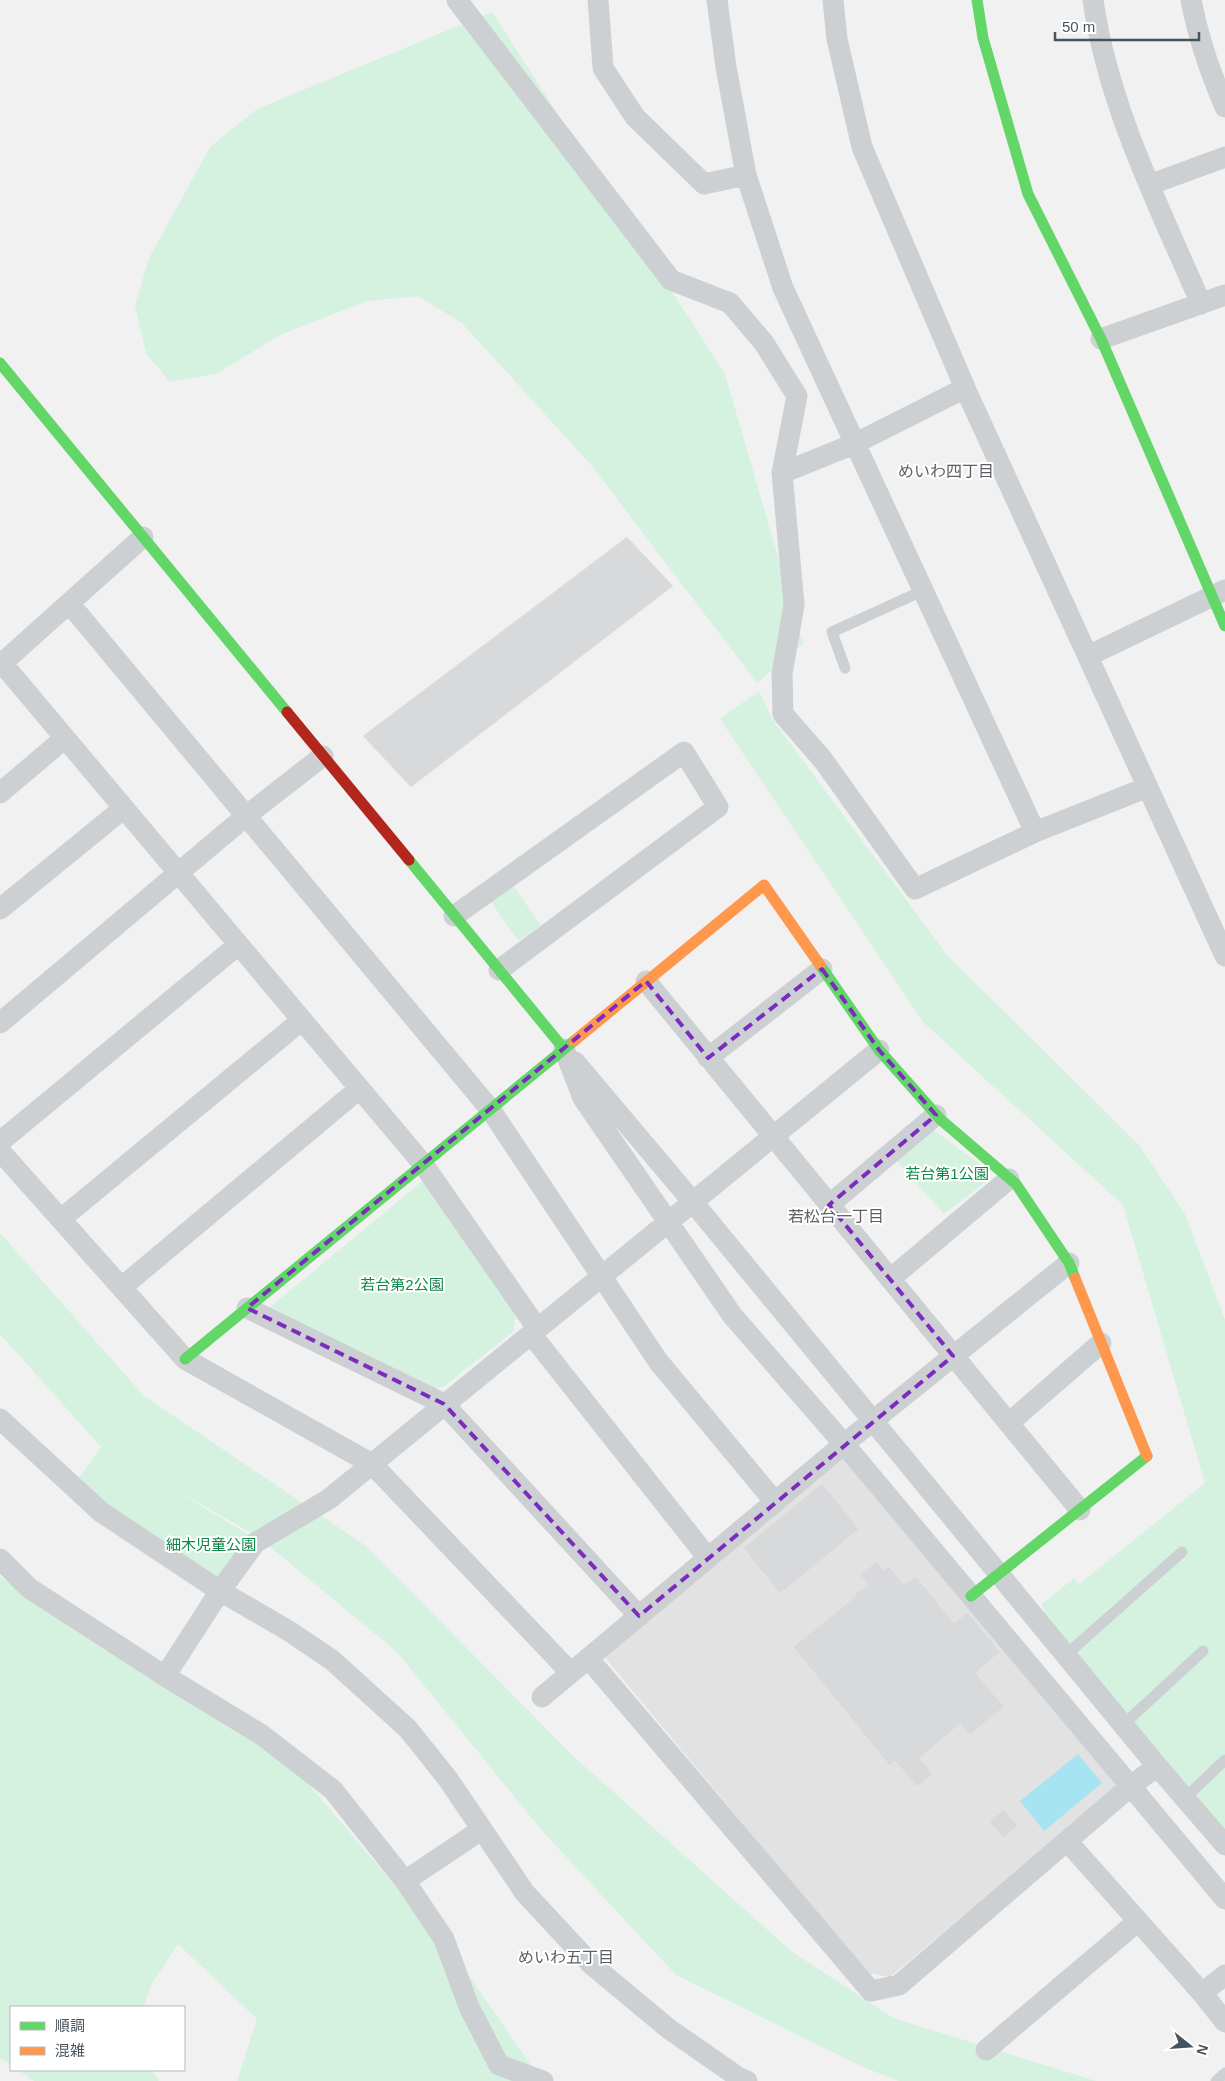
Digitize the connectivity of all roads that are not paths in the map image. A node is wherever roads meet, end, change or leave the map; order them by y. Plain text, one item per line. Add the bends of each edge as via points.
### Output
1 (457, 0) edge
2 (598, 0) edge
3 (717, 0) edge
4 (833, 0) edge
5 (978, 0) edge
6 (1093, 0) edge
7 (1191, 0) edge
8 (1225, 107) edge
9 (1225, 157) edge
10 (746, 175) junction
11 (1149, 185) junction
12 (1225, 295) edge
13 (1201, 304) junction
14 (1101, 339) junction
15 (0, 363) edge
16 (965, 388) junction
17 (854, 444) junction
18 (782, 474) junction
19 (143, 537) junction
20 (922, 591) junction
21 (1218, 593) edge
22 (69, 603) junction
23 (1225, 626) edge
24 (1088, 656) junction
25 (1, 664) edge
26 (844, 668) dead end
27 (65, 738) junction
28 (323, 756) junction
29 (1148, 787) junction
30 (0, 793) edge
31 (124, 808) junction
32 (246, 816) junction
33 (1035, 832) junction
34 (178, 873) junction
35 (0, 909) edge
36 (454, 916) junction
37 (238, 945) junction
38 (1225, 956) edge
39 (822, 969) junction
40 (499, 970) junction
41 (646, 981) junction
42 (302, 1020) junction
43 (0, 1023) edge
44 (564, 1049) junction
45 (879, 1050) junction
46 (708, 1058) junction
47 (359, 1089) junction
48 (490, 1109) junction
49 (936, 1115) junction
50 (772, 1137) junction
51 (0, 1142) edge
52 (0, 1151) edge
53 (422, 1164) junction
54 (1009, 1179) junction
55 (693, 1202) junction
56 (829, 1205) junction
57 (61, 1219) junction
58 (668, 1221) junction
59 (1069, 1263) junction
60 (602, 1275) junction
61 (890, 1279) junction
62 (122, 1287) junction
63 (247, 1308) junction
64 (534, 1331) junction
65 (1101, 1342) junction
66 (953, 1356) junction
67 (185, 1359) junction
68 (444, 1404) junction
69 (0, 1419) edge
70 (873, 1420) junction
71 (1009, 1423) junction
72 (844, 1444) junction
73 (372, 1464) junction
74 (775, 1502) junction
75 (1080, 1510) junction
76 (1182, 1552) dead end
77 (708, 1558) junction
78 (0, 1559) edge
79 (999, 1574) junction
80 (220, 1591) junction
81 (971, 1596) junction
82 (639, 1616) junction
83 (1203, 1650) dead end
84 (1066, 1655) junction
85 (588, 1658) junction
86 (571, 1672) junction
87 (166, 1676) junction
88 (542, 1697) dead end
89 (1124, 1725) junction
90 (1225, 1760) edge
91 (1157, 1766) junction
92 (1131, 1786) junction
93 (1185, 1798) junction
94 (481, 1830) junction
95 (1067, 1841) junction
96 (1225, 1845) edge
97 (405, 1881) junction
98 (1225, 1898) edge
99 (1138, 1921) junction
100 (1225, 1975) edge
101 (1202, 1993) junction
102 (1225, 2022) edge
103 (986, 2050) dead end
104 (1225, 2073) edge
105 (740, 2080) edge
106 (543, 2081) edge
107 (1216, 2081) edge

1 - 18 street via 671,280 730,303 764,343 797,396
2 - 10 street via 603,68 635,117 704,184
3 - 10 street
4 - 16 street via 838,40 862,147
5 - 14 street via 983,38 1028,194
6 - 11 street via 1113,89
7 - 8 street via 1212,76
9 - 11 street
10 - 17 street via 783,288
11 - 13 street
12 - 13 street
13 - 14 street
14 - 21 street
15 - 19 street
16 - 17 street
16 - 24 street
17 - 18 street
17 - 20 street
18 - 33 street via 794,605 782,674 783,714 823,760 915,889
19 - 22 street
19 - 28 street
20 - 26 lane via 832,632
20 - 33 street
21 - 23 street
21 - 24 street
22 - 25 street
22 - 32 street
24 - 29 street
25 - 27 street
27 - 30 street
27 - 31 street
28 - 32 street
28 - 36 street
29 - 33 street
29 - 38 street
31 - 34 street
31 - 35 street
32 - 34 street
32 - 48 street
34 - 37 street
34 - 43 street
36 - 40 street
36 - 40 street via 684,752 718,807
37 - 42 street
37 - 51 street
39 - 41 street via 764,885
39 - 45 street
39 - 46 street
40 - 44 street
41 - 44 street
41 - 46 street
42 - 47 street
42 - 57 street
44 - 48 street
44 - 55 street
44 - 58 street via 583,1098
45 - 49 street
45 - 50 street
46 - 50 street
47 - 53 street
47 - 62 street
48 - 53 street
48 - 60 street
49 - 54 street
49 - 56 street
50 - 55 street
50 - 56 street
52 - 57 street
53 - 63 street
53 - 64 street
54 - 59 street via 1016,1184
54 - 61 street
55 - 58 street
55 - 70 street
56 - 61 street
57 - 62 street
58 - 60 street
58 - 72 street via 732,1315
59 - 65 street
59 - 66 street
60 - 64 street
60 - 74 street via 658,1362
61 - 66 street
62 - 67 street
63 - 67 street
63 - 68 street
64 - 68 street
64 - 77 street
65 - 71 street
65 - 75 street via 1148,1457
66 - 70 street
66 - 71 street
67 - 73 street
68 - 73 street
68 - 82 street
69 - 80 street via 101,1512
70 - 72 street
70 - 79 street
71 - 75 street
72 - 74 street
72 - 81 street
73 - 80 street via 329,1499 255,1543
73 - 86 street
74 - 77 street
75 - 79 street
76 - 84 lane
77 - 82 street
78 - 87 street via 28,1588
79 - 81 street
79 - 84 street
80 - 87 street
80 - 94 street via 332,1660 408,1729 448,1779
81 - 92 street
82 - 85 street
83 - 89 lane
84 - 89 street
85 - 86 street
85 - 95 street via 871,1991 900,1985
86 - 88 street
87 - 97 street via 262,1735 333,1790
89 - 91 street
90 - 93 lane
91 - 92 street
91 - 93 street
92 - 95 street
92 - 98 street
93 - 96 street
94 - 97 street
94 - 105 street via 525,1893 592,1965 669,2029
95 - 99 street
97 - 106 street via 444,1939 469,2007 499,2065
99 - 101 street
99 - 103 street
100 - 101 street
101 - 102 street
104 - 107 lane

